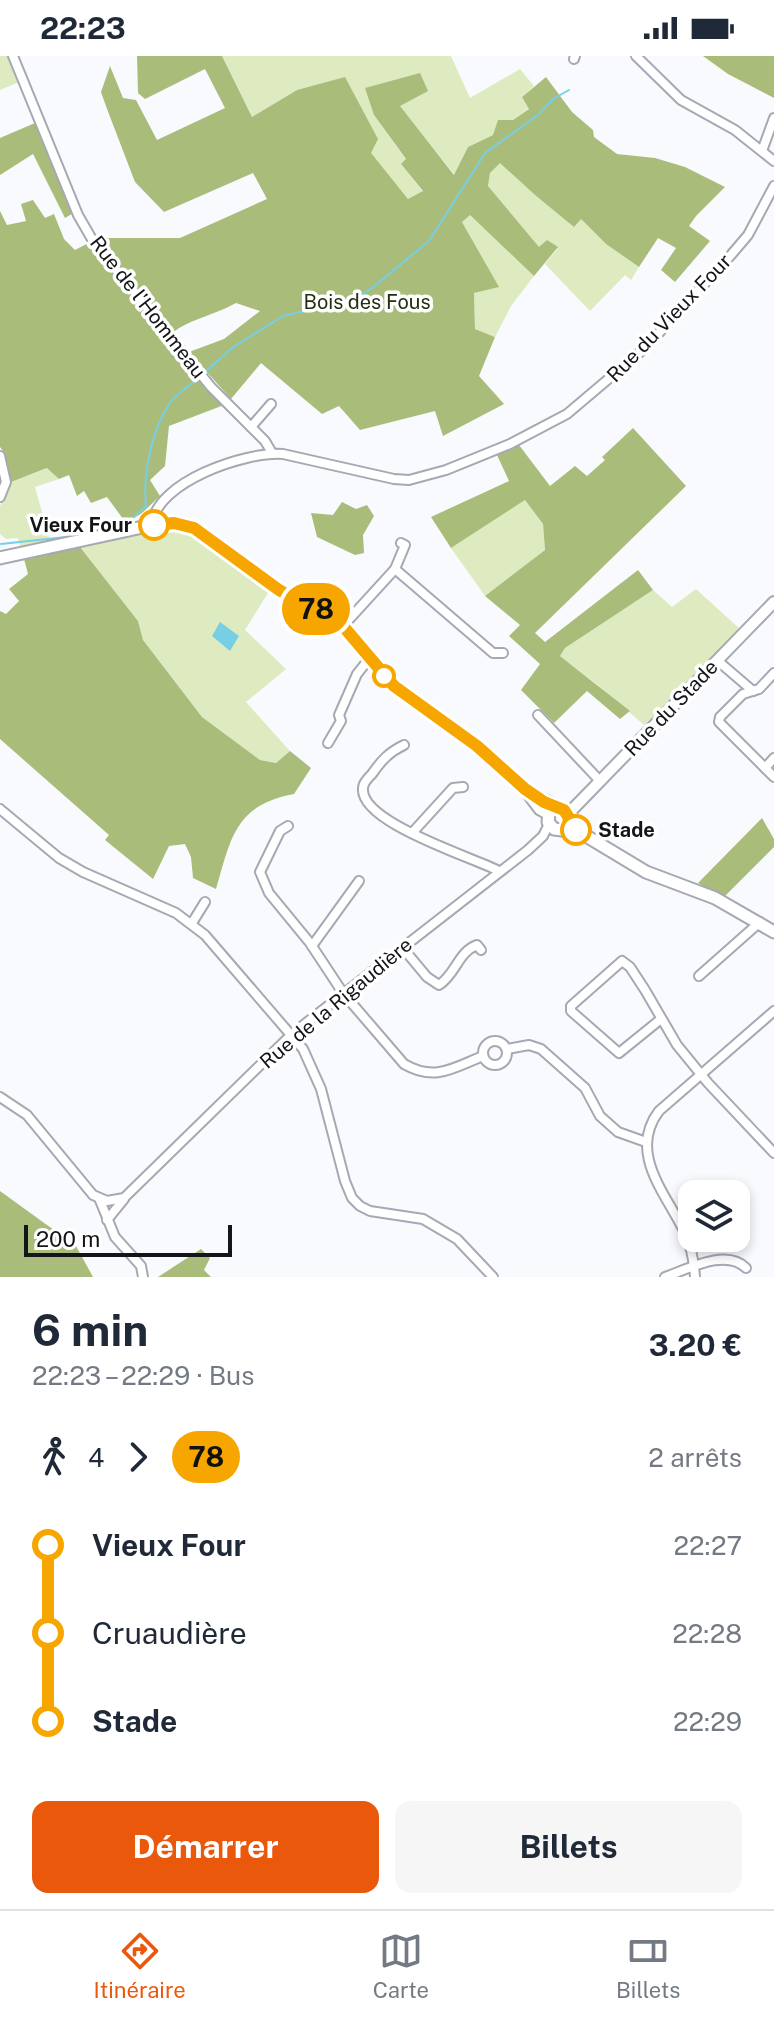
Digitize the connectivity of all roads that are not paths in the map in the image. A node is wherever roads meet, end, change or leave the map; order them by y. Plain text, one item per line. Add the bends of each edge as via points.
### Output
1 (13, 56) edge
2 (636, 56) edge
3 (774, 118) edge
4 (762, 151) junction
5 (774, 161) edge
6 (773, 191) edge
7 (271, 404) dead end
8 (251, 427) junction
9 (272, 453) junction
10 (0, 456) edge
11 (0, 497) edge
12 (152, 525) junction
13 (401, 543) dead end
14 (0, 558) edge
15 (395, 569) junction
16 (774, 602) edge
17 (343, 626) junction
18 (503, 653) dead end
19 (369, 659) junction
20 (718, 661) junction
21 (774, 673) edge
22 (753, 691) junction
23 (538, 715) dead end
24 (328, 743) dead end
25 (404, 745) dead end
26 (774, 758) edge
27 (765, 768) junction
28 (774, 777) edge
29 (600, 781) junction
30 (463, 787) dead end
31 (0, 809) edge
32 (559, 819) junction
33 (288, 826) dead end
34 (412, 833) junction
35 (499, 871) junction
36 (359, 881) dead end
37 (205, 902) dead end
38 (760, 922) junction
39 (192, 923) junction
40 (774, 932) edge
41 (312, 946) junction
42 (402, 947) junction
43 (481, 950) dead end
44 (699, 976) dead end
45 (343, 993) junction
46 (774, 1011) edge
47 (661, 1019) junction
48 (292, 1034) junction
49 (507, 1049) junction
50 (483, 1056) junction
51 (701, 1072) junction
52 (0, 1097) edge
53 (646, 1142) junction
54 (774, 1153) edge
55 (99, 1198) junction
56 (124, 1198) junction
57 (107, 1220) junction
58 (746, 1268) dead end
59 (695, 1272) edge
60 (143, 1277) edge
61 (493, 1277) edge
62 (665, 1277) edge

1 - 8 street, Rue de l'Hommeau via 93,241 211,387
2 - 4 street via 681,100
3 - 4 street
4 - 5 street
6 - 9 street, Rue du Vieux Four via 748,235 645,348 550,425 446,470 409,480
7 - 8 street
8 - 9 street, Rue de l'Hommeau
9 - 12 street, Rue du Vieux Four via 240,459 183,485 162,500
10 - 11 street via 6,482
12 - 14 main road
12 - 17 main road via 194,528 279,590
13 - 15 street via 405,545
15 - 17 street
15 - 18 street via 493,653
16 - 20 street, Rue du Stade
17 - 19 main road
19 - 24 street via 357,674
19 - 32 main road via 394,686 477,746 540,809
20 - 22 street
20 - 29 street, Rue du Stade
21 - 22 street
22 - 27 street via 743,694 719,722
23 - 29 street
25 - 34 street via 384,757 364,784 363,794 392,825
26 - 27 street
27 - 28 street
29 - 32 street, Rue du Stade
30 - 34 street via 453,788
31 - 39 street via 59,858
32 - 35 street, Rue de la Rigaudière
32 - 38 main road via 646,872
33 - 41 street via 280,831 260,872 269,893
34 - 35 street
35 - 42 street, Rue de la Rigaudière
36 - 41 street
37 - 39 street
38 - 40 main road
38 - 44 street
39 - 48 street
41 - 45 street
42 - 43 street via 437,985 450,978 468,948 477,945
42 - 45 street, Rue de la Rigaudière
45 - 48 street, Rue de la Rigaudière
45 - 50 street via 414,1071 438,1074
46 - 51 street
47 - 47 street via 619,1053 580,1021 571,1006 622,961
47 - 51 street
48 - 56 street, Rue de la Rigaudière
48 - 61 street via 321,1089 352,1198 370,1211 423,1219 457,1239
49 - 50 street via 497,1040 489,1042
49 - 50 street via 499,1064 487,1063
49 - 53 street via 541,1049 585,1088 600,1116 618,1132
51 - 53 street via 659,1111
51 - 54 street
52 - 55 street via 27,1115
53 - 59 street via 655,1180 685,1232
55 - 56 street
55 - 57 street
56 - 57 street, Rue de la Rigaudière
57 - 60 street via 141,1266
58 - 59 street via 739,1260 723,1259
59 - 62 street

